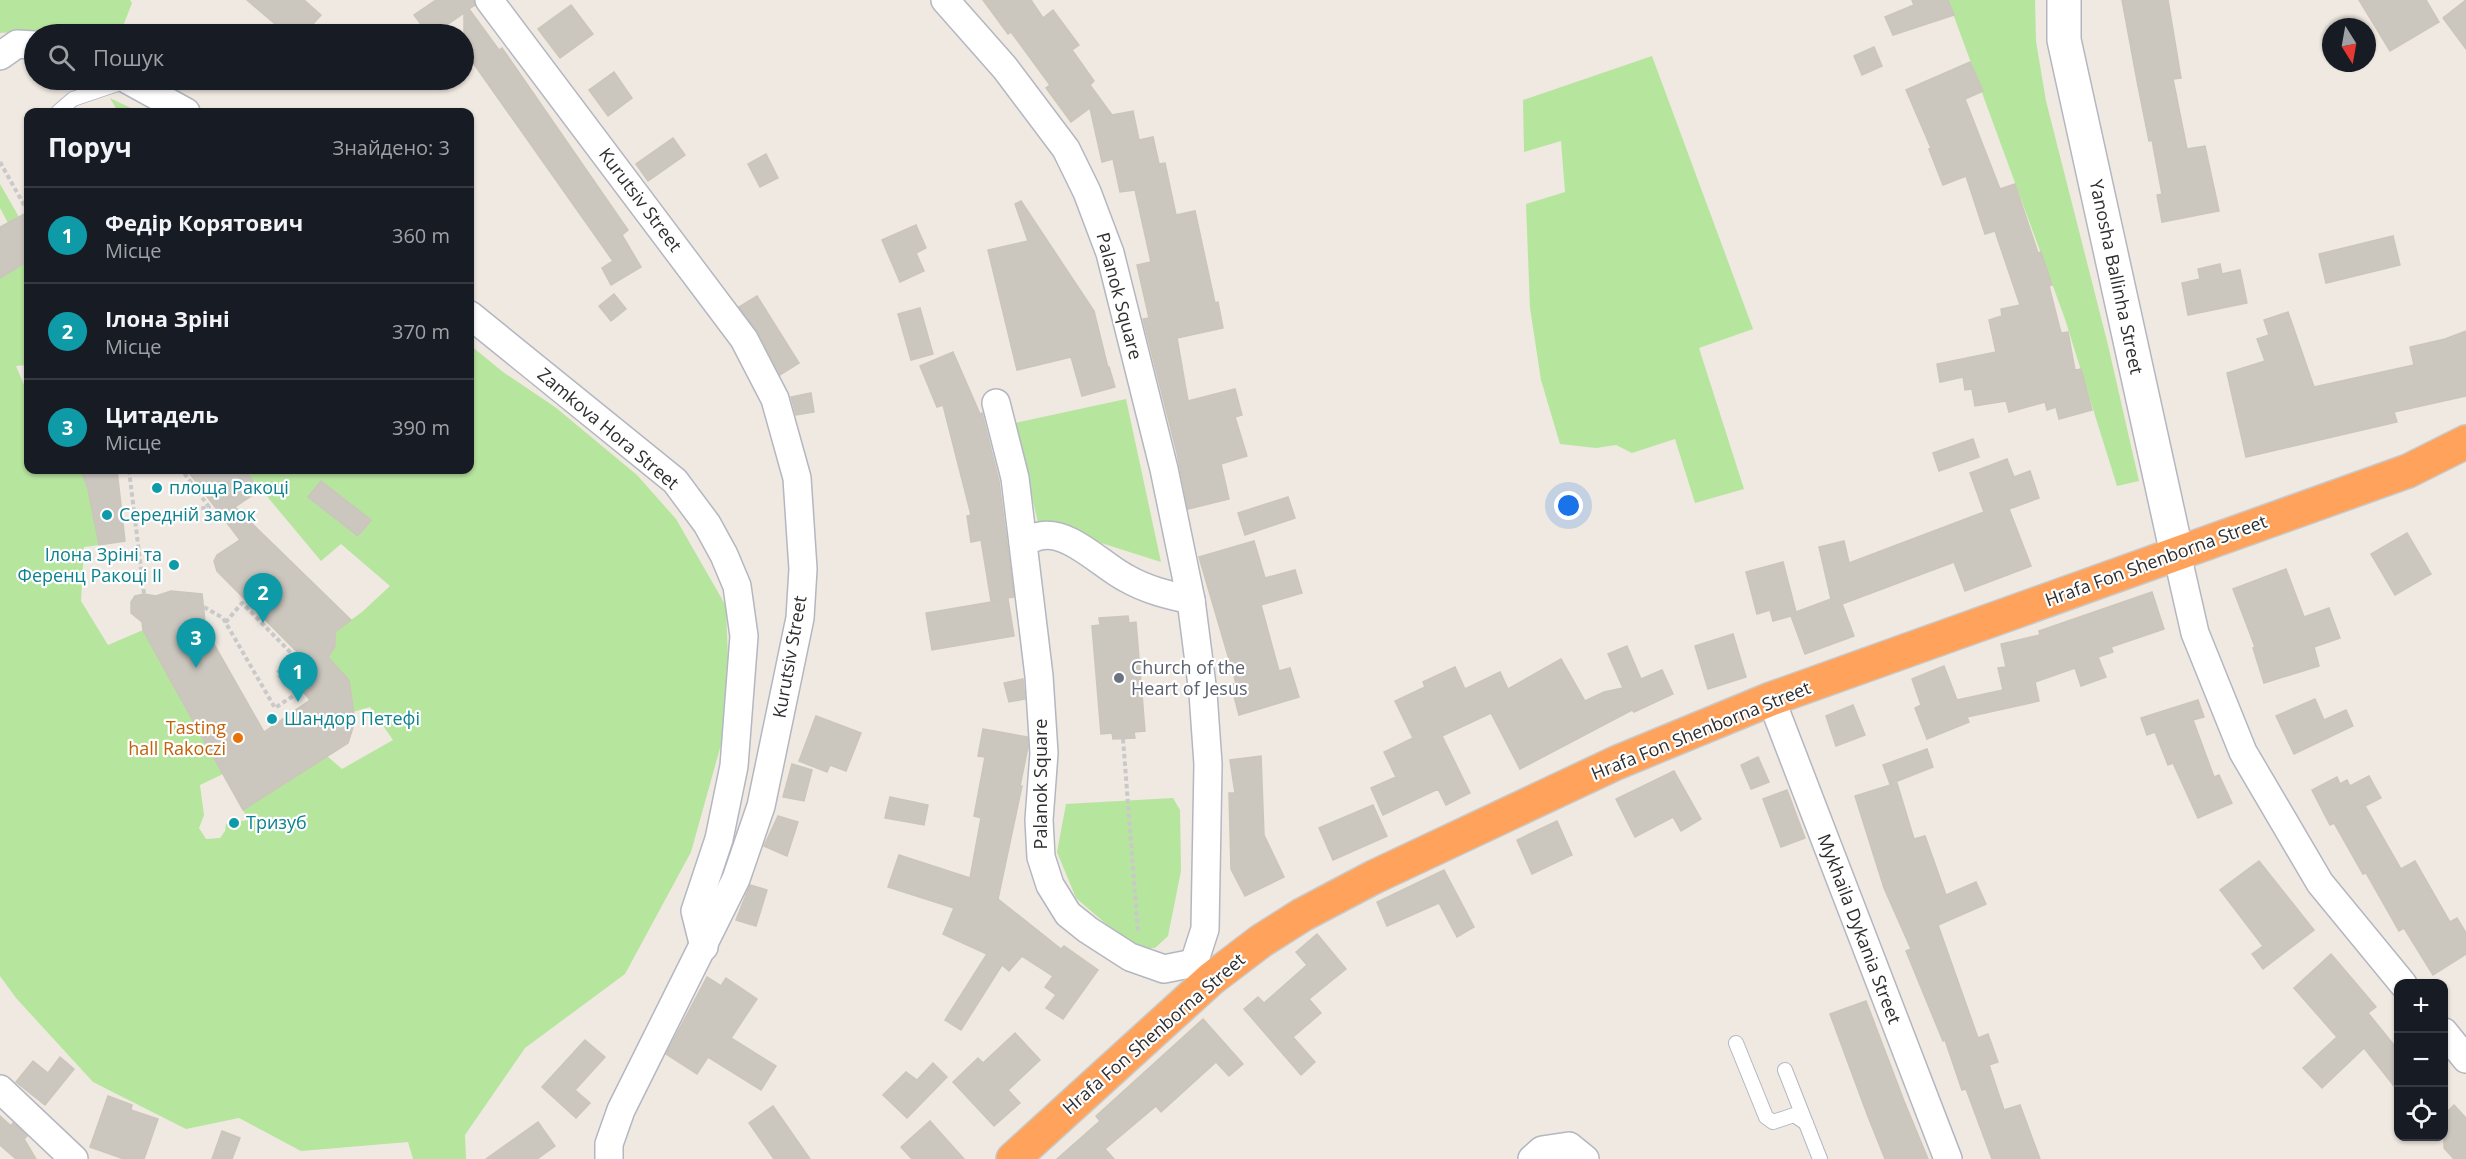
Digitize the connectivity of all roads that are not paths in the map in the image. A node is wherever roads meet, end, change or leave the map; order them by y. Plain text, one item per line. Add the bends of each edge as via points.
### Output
1 (489, 0) edge
2 (945, 0) edge
3 (2064, 0) edge
4 (24, 44) edge
5 (0, 56) edge
6 (99, 90) edge
7 (146, 90) edge
8 (62, 108) edge
9 (179, 108) edge
10 (474, 318) edge
11 (996, 402) dead end
12 (2466, 442) edge
13 (1023, 542) junction
14 (2177, 554) junction
15 (1191, 600) junction
16 (1771, 699) junction
17 (704, 947) junction
18 (1203, 971) junction
19 (2399, 979) edge
20 (2445, 1033) edge
21 (1736, 1042) dead end
22 (2466, 1059) edge
23 (1785, 1070) dead end
24 (0, 1089) edge
25 (1806, 1123) junction
26 (74, 1159) edge
27 (609, 1159) edge
28 (1012, 1159) edge
29 (1532, 1159) edge
30 (1585, 1159) edge
31 (1820, 1159) edge
32 (1947, 1159) edge

1 - 17 street, Kurutsiv Street via 744,339 775,399 797,478 803,569 798,630 761,806 736,879
2 - 15 street, Palanok Square via 1005,68 1066,149 1087,192 1110,253 1164,469
3 - 14 street, Yanosha Ballinha Street via 2064,40
4 - 5 street via 17,44
6 - 8 lane via 72,99
7 - 9 street
10 - 17 street, Zamkova Hora Street via 675,481 707,524 737,586 744,636 734,766 719,839 695,910
11 - 13 street, Palanok Square via 1015,478
12 - 14 highway, Hrafa Fon Shenborna Street via 2408,471
13 - 15 street via 1041,535 1060,537 1124,578 1157,593
13 - 18 street, Palanok Square via 1044,753 1039,820 1041,857 1050,885 1068,914 1130,957 1164,969
14 - 16 highway, Hrafa Fon Shenborna Street
14 - 19 street via 2195,633 2243,752 2320,883
15 - 18 street, Palanok Square via 1208,764
16 - 18 highway, Hrafa Fon Shenborna Street via 1616,764 1374,877
16 - 32 street, Mykhaila Dykania Street
17 - 27 street, Kurutsiv Street via 621,1110 609,1144
18 - 28 highway, Hrafa Fon Shenborna Street
20 - 22 street
21 - 25 lane via 1766,1117 1773,1122 1794,1115
23 - 25 lane
24 - 26 street
25 - 31 lane
29 - 30 street via 1542,1150 1569,1146

